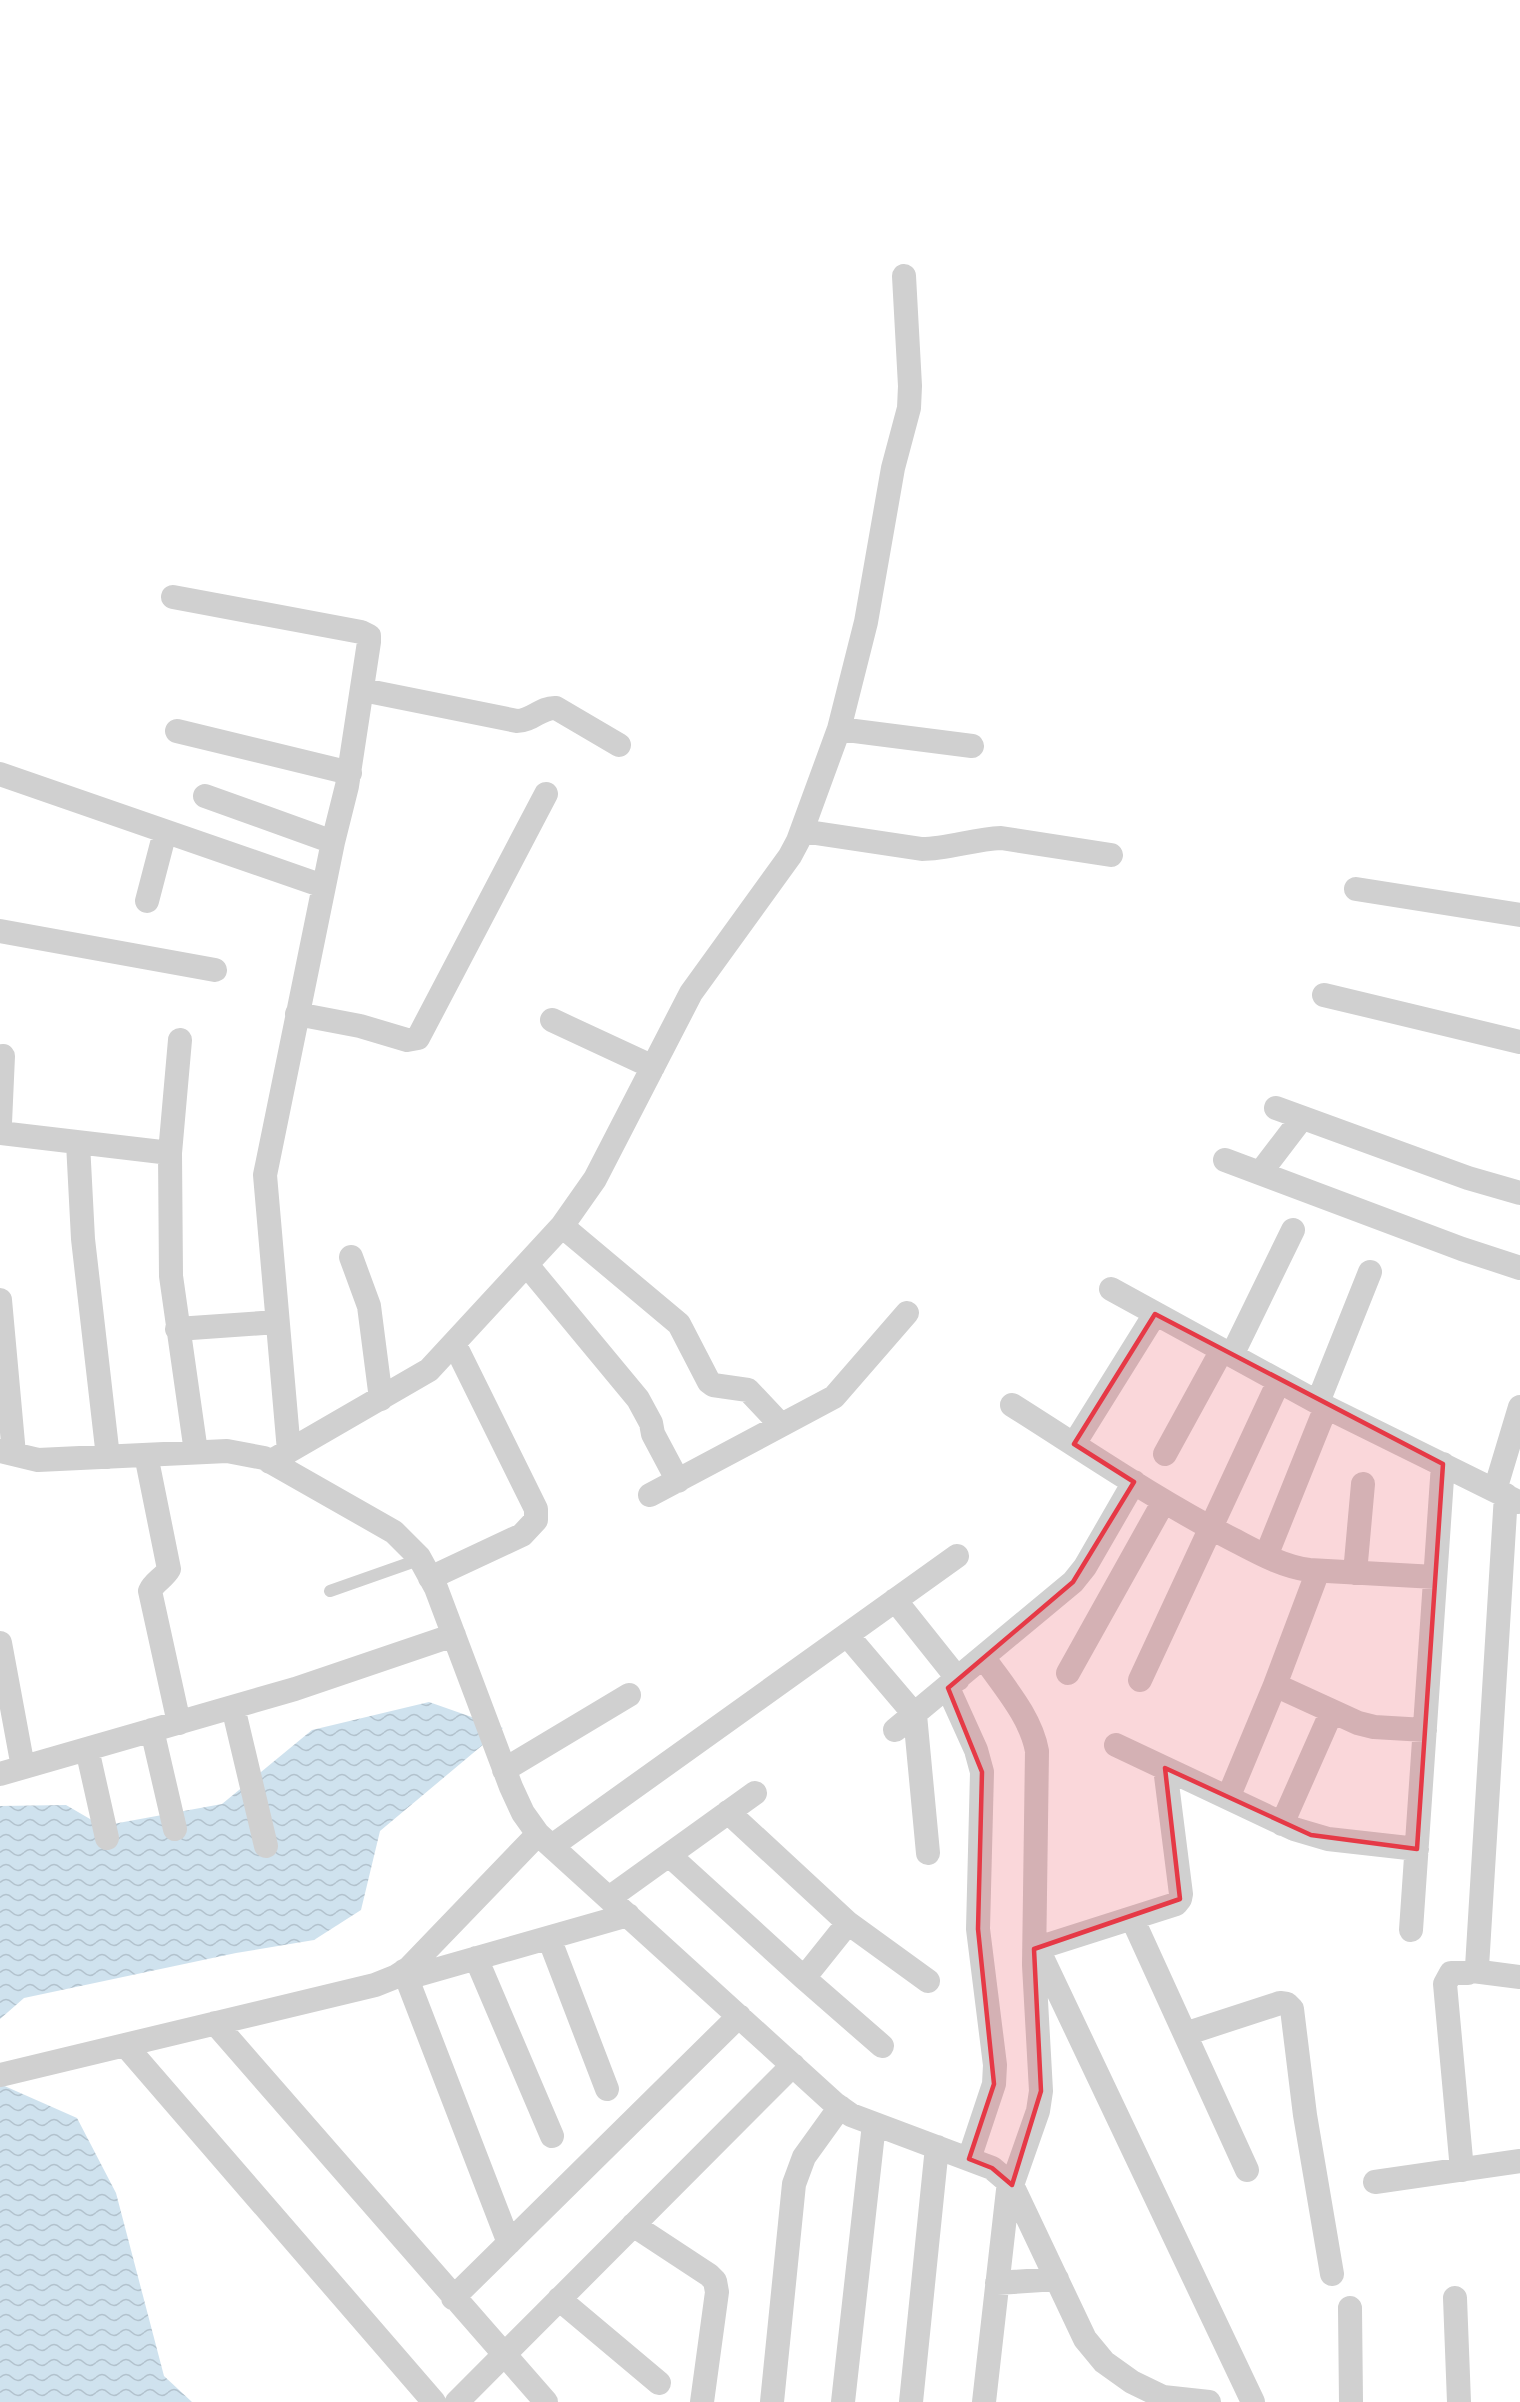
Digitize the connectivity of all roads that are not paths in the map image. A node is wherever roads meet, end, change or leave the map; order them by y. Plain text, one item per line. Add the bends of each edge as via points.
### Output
1 (904, 276) dead end
2 (173, 597) dead end
3 (363, 690) junction
4 (839, 729) junction
5 (177, 731) dead end
6 (620, 745) dead end
7 (972, 746) dead end
8 (350, 773) junction
9 (0, 774) edge
10 (546, 794) dead end
11 (205, 796) dead end
12 (802, 831) junction
13 (165, 832) junction
14 (333, 842) junction
15 (1111, 855) dead end
16 (323, 886) junction
17 (1356, 890) dead end
18 (147, 901) dead end
19 (1520, 915) edge
20 (0, 931) edge
21 (214, 970) dead end
22 (1324, 995) dead end
23 (297, 1014) junction
24 (552, 1020) dead end
25 (180, 1040) dead end
26 (1520, 1042) edge
27 (3, 1056) dead end
28 (653, 1067) junction
29 (1276, 1108) dead end
30 (1302, 1118) junction
31 (0, 1123) edge
32 (0, 1133) edge
33 (78, 1143) junction
34 (170, 1153) junction
35 (1225, 1160) dead end
36 (1260, 1173) junction
37 (1520, 1194) edge
38 (562, 1226) junction
39 (1293, 1230) dead end
40 (351, 1257) dead end
41 (527, 1264) junction
42 (1520, 1268) edge
43 (1370, 1272) dead end
44 (1111, 1289) dead end
45 (0, 1300) edge
46 (907, 1313) dead end
47 (1155, 1314) junction
48 (277, 1322) junction
49 (177, 1329) junction
50 (454, 1343) junction
51 (1227, 1353) junction
52 (1279, 1381) junction
53 (381, 1399) junction
54 (1012, 1405) dead end
55 (1322, 1405) junction
56 (1520, 1407) edge
57 (781, 1425) junction
58 (1074, 1444) junction
59 (7, 1452) edge
60 (196, 1452) junction
61 (1165, 1454) dead end
62 (146, 1455) junction
63 (280, 1456) junction
64 (108, 1457) junction
65 (1443, 1464) junction
66 (678, 1480) junction
67 (1134, 1482) junction
68 (1363, 1484) dead end
69 (650, 1495) dead end
70 (1507, 1496) edge
71 (1164, 1501) junction
72 (1210, 1528) junction
73 (957, 1556) dead end
74 (1266, 1556) junction
75 (425, 1569) junction
76 (1318, 1571) junction
77 (1355, 1573) junction
78 (1435, 1577) junction
79 (330, 1591) dead end
80 (895, 1600) junction
81 (454, 1635) junction
82 (847, 1635) junction
83 (0, 1643) edge
84 (984, 1658) junction
85 (1068, 1672) dead end
86 (1140, 1680) dead end
87 (953, 1684) junction
88 (1275, 1685) junction
89 (628, 1695) dead end
90 (233, 1707) junction
91 (1332, 1711) junction
92 (915, 1715) junction
93 (179, 1723) junction
94 (152, 1730) junction
95 (895, 1730) dead end
96 (1425, 1730) junction
97 (1116, 1745) dead end
98 (87, 1749) junction
99 (23, 1767) junction
100 (1165, 1768) junction
101 (504, 1770) junction
102 (0, 1774) edge
103 (755, 1793) dead end
104 (1228, 1798) junction
105 (728, 1812) junction
106 (1282, 1824) junction
107 (175, 1829) dead end
108 (107, 1838) dead end
109 (545, 1840) junction
110 (266, 1846) dead end
111 (1417, 1849) junction
112 (928, 1853) dead end
113 (669, 1855) junction
114 (609, 1898) junction
115 (628, 1916) junction
116 (1132, 1918) junction
117 (848, 1923) junction
118 (1411, 1930) dead end
119 (549, 1938) junction
120 (1036, 1944) junction
121 (476, 1958) junction
122 (1473, 1971) junction
123 (406, 1974) junction
124 (1520, 1977) edge
125 (804, 1978) junction
126 (927, 1981) dead end
127 (739, 2016) junction
128 (215, 2023) junction
129 (1185, 2034) junction
130 (125, 2045) junction
131 (882, 2046) dead end
132 (793, 2065) junction
133 (0, 2075) edge
134 (607, 2089) dead end
135 (840, 2108) junction
136 (874, 2124) junction
137 (552, 2136) dead end
138 (937, 2147) junction
139 (969, 2159) junction
140 (1520, 2161) edge
141 (1247, 2170) dead end
142 (1462, 2170) junction
143 (1375, 2182) dead end
144 (1010, 2183) junction
145 (633, 2225) junction
146 (509, 2243) junction
147 (1332, 2274) dead end
148 (1057, 2279) junction
149 (997, 2283) junction
150 (453, 2298) junction
151 (1455, 2298) dead end
152 (559, 2299) junction
153 (1350, 2308) dead end
154 (504, 2355) junction
155 (659, 2383) dead end
156 (434, 2402) edge
157 (457, 2402) edge
158 (546, 2402) edge
159 (702, 2402) edge
160 (772, 2402) edge
161 (843, 2402) edge
162 (911, 2402) edge
163 (984, 2402) edge
164 (1200, 2402) edge
165 (1253, 2402) edge
166 (1351, 2402) edge
167 (1459, 2402) edge

1 - 4 street via 909,408 893,468 866,622
2 - 3 street via 366,633 369,642
3 - 6 street via 517,721 528,720 552,707
3 - 8 street
4 - 7 street
4 - 12 street
5 - 8 street
8 - 14 street
9 - 13 street
10 - 23 street via 418,1038 407,1040
11 - 14 street
12 - 15 street via 930,849 1001,838
12 - 28 street via 789,856 692,993
13 - 16 street
13 - 18 street
14 - 16 street
16 - 23 street
17 - 19 street
20 - 21 street
22 - 26 street
23 - 48 street via 265,1175
24 - 28 street
25 - 34 street
27 - 31 street
28 - 38 street via 595,1179
29 - 30 street
30 - 36 street
30 - 37 street
32 - 33 street
33 - 34 street
33 - 64 street via 83,1239
34 - 49 street via 171,1276
35 - 36 street
36 - 42 street
38 - 41 street
38 - 57 street via 679,1324 709,1382 748,1390
39 - 51 street
40 - 53 street via 369,1306
41 - 50 street
41 - 66 street via 638,1399
43 - 55 street
44 - 47 street
45 - 59 street
46 - 57 street via 834,1396
47 - 51 street
47 - 58 street
48 - 49 street
48 - 63 street
49 - 60 street
50 - 53 street via 429,1370
50 - 75 street via 536,1509 536,1521 522,1535
51 - 52 street
51 - 61 street
52 - 55 street
52 - 72 street
53 - 63 street
54 - 58 street
55 - 65 street
55 - 74 street
56 - 70 street
57 - 66 street
58 - 67 street
59 - 64 street via 39,1460
60 - 62 street
60 - 63 street
62 - 64 street
62 - 93 street via 169,1569 150,1591
63 - 75 street via 394,1532
65 - 70 street
65 - 78 street
66 - 69 street
67 - 71 street
67 - 84 street via 1074,1582
68 - 77 street
70 - 122 street via 1477,1967
71 - 72 street
71 - 85 street
72 - 74 street
72 - 86 street
73 - 80 street
74 - 76 street via 1294,1568
75 - 79 lane
75 - 81 street
76 - 77 street
76 - 88 street
77 - 78 street
78 - 96 street
80 - 82 street
80 - 87 street
81 - 90 street
81 - 101 street
82 - 92 street
82 - 109 street
83 - 99 street
84 - 87 street
84 - 120 street via 1034,1735 1037,1751
87 - 92 street
87 - 139 street via 982,1772 978,1929 995,2065 994,2084
88 - 91 street
88 - 104 street
89 - 101 street
90 - 93 street
90 - 110 street
91 - 96 street via 1374,1727
91 - 106 street
92 - 95 street
92 - 112 street
93 - 94 street
94 - 98 street
94 - 107 street
96 - 111 street
97 - 100 street
98 - 99 street
98 - 108 street
99 - 102 street
100 - 104 street
100 - 116 street via 1181,1894 1176,1904
101 - 109 street via 523,1813
103 - 105 street
104 - 106 street
105 - 113 street
105 - 117 street
106 - 111 street via 1328,1839
109 - 114 street
109 - 123 street
111 - 118 street
113 - 114 street
113 - 125 street
114 - 115 street
115 - 119 street
115 - 127 street
116 - 120 street
116 - 129 street
117 - 125 street
117 - 126 street
119 - 121 street
119 - 134 street
120 - 144 street via 1041,2091 1038,2112
120 - 165 street
121 - 123 street
121 - 137 street
122 - 124 street
122 - 142 street via 1451,1973 1444,1984
123 - 128 street
123 - 146 street
125 - 131 street
127 - 132 street
127 - 146 street
128 - 130 street
128 - 150 street
129 - 141 street
129 - 147 street via 1280,2003 1292,2009
130 - 133 street
130 - 156 street
132 - 135 street
132 - 145 street
135 - 136 street
135 - 160 street via 804,2157 794,2184
136 - 138 street
136 - 161 street
138 - 139 street
138 - 162 street
139 - 144 street via 992,2168
140 - 142 street
142 - 143 street
144 - 148 street
144 - 149 street
145 - 152 street
145 - 159 street via 715,2281 717,2292
146 - 150 street
148 - 149 street
148 - 164 street via 1085,2339 1104,2362 1162,2397
149 - 163 street
150 - 154 street
151 - 167 street
152 - 154 street
152 - 155 street
153 - 166 street
154 - 157 street
154 - 158 street

